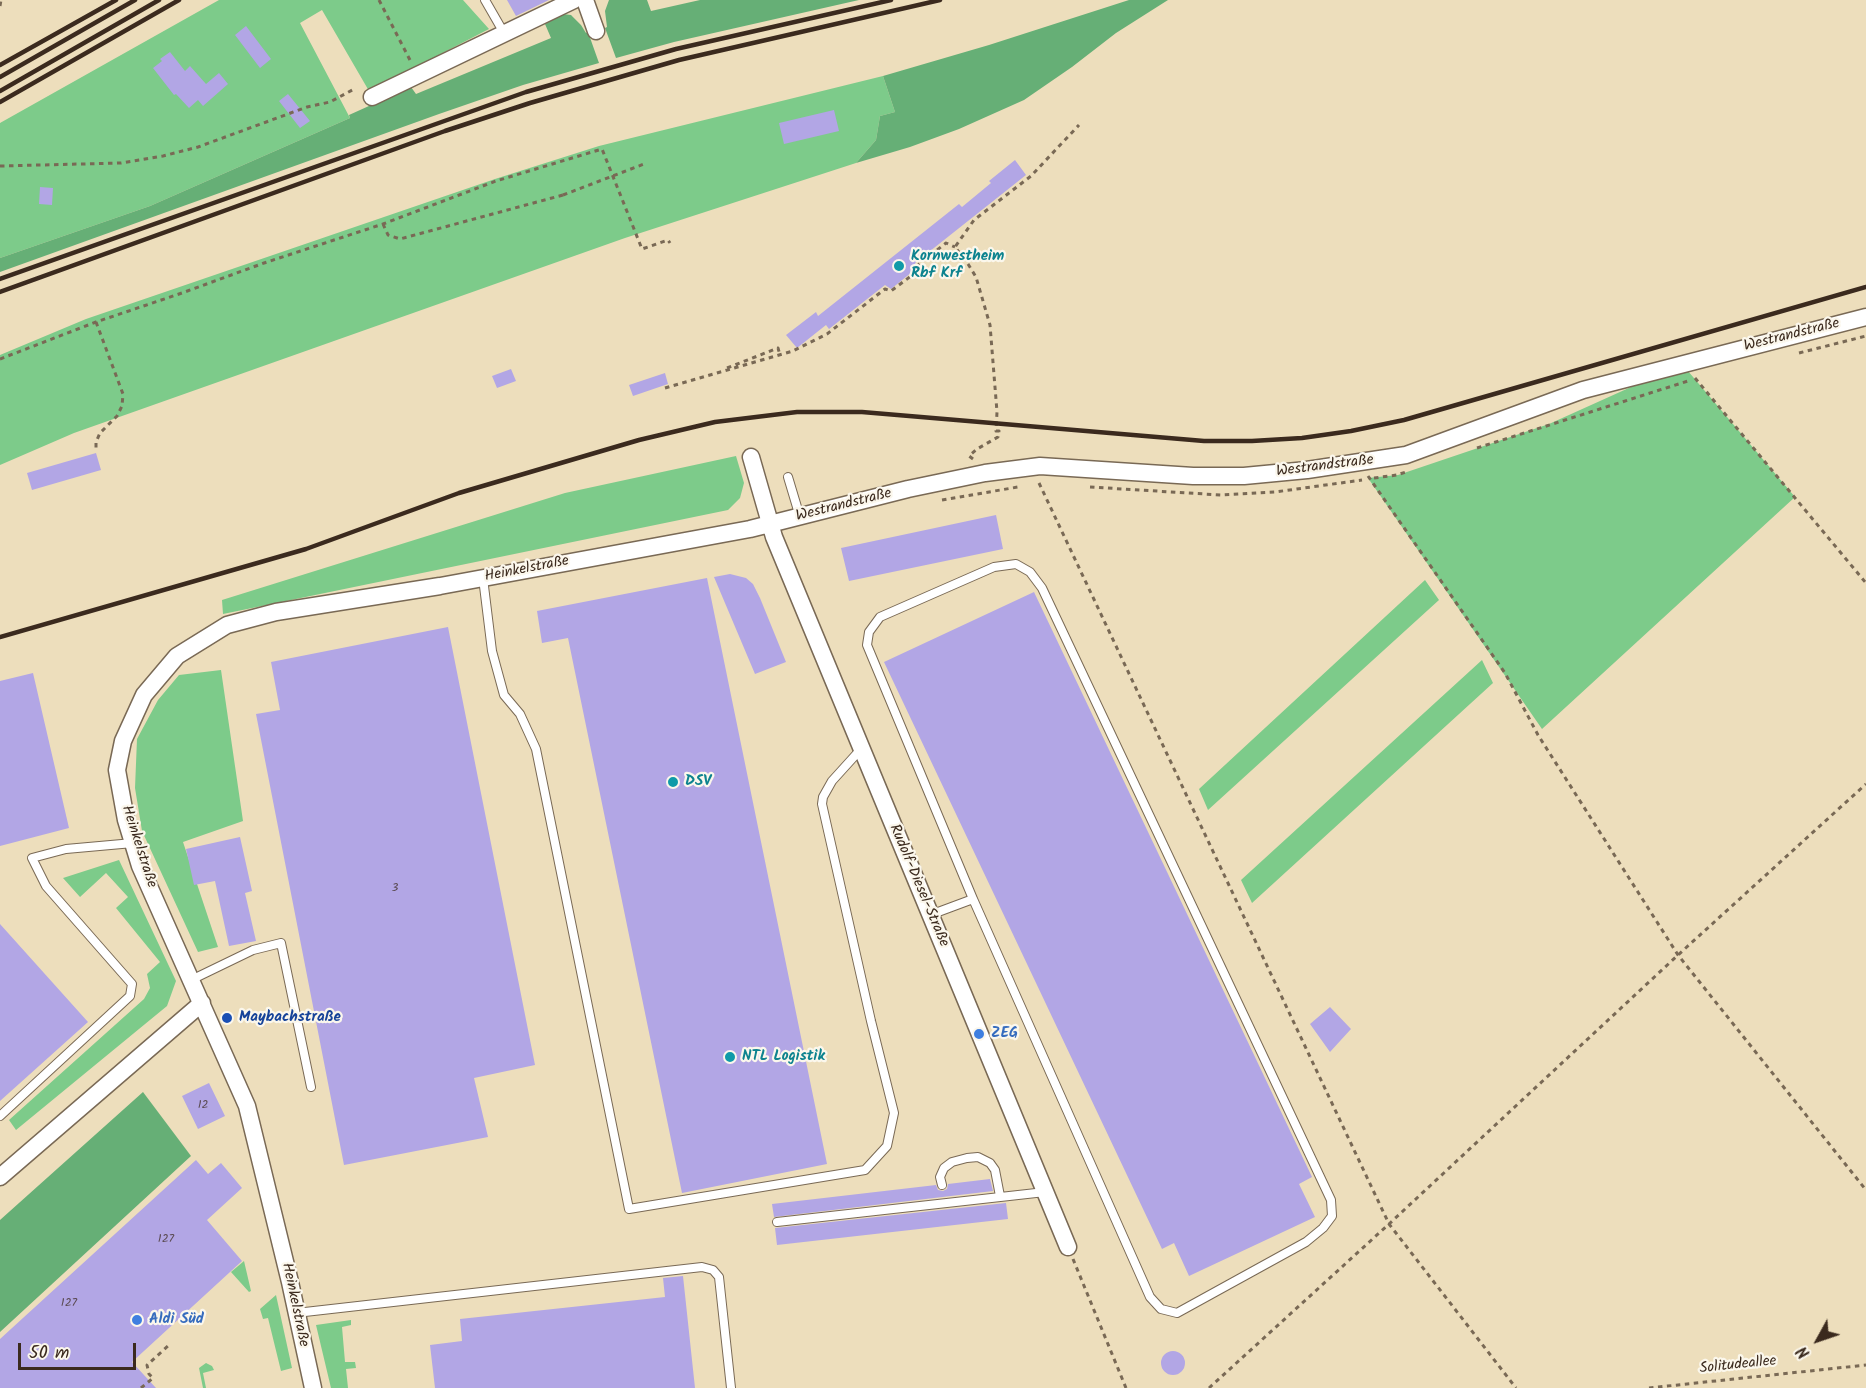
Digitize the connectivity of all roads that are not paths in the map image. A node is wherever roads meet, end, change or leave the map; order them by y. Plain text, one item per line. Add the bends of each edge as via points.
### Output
1 (485, 0) edge
2 (574, 0) edge
3 (585, 0) edge
4 (596, 31) dead end
5 (504, 33) junction
6 (372, 97) dead end
7 (1866, 317) edge
8 (751, 458) dead end
9 (788, 477) dead end
10 (800, 517) junction
11 (770, 525) junction
12 (483, 578) junction
13 (861, 749) junction
14 (133, 843) junction
15 (973, 899) junction
16 (930, 915) junction
17 (191, 980) junction
18 (202, 1004) junction
19 (311, 1087) dead end
20 (0, 1116) edge
21 (0, 1177) edge
22 (942, 1185) dead end
23 (1045, 1192) junction
24 (1000, 1196) junction
25 (777, 1222) dead end
26 (1068, 1247) road end
27 (296, 1313) junction
28 (313, 1388) edge
29 (731, 1388) edge

1 - 5 lane
2 - 5 street
3 - 4 street
5 - 6 street
7 - 10 street, Westrandstraße via 1583,390 1406,455 1244,476 1040,466 908,489
8 - 11 street, Rudolf-Diesel-Straße
9 - 10 lane
10 - 11 street, Westrandstraße
11 - 12 street, Heinkelstraße
11 - 13 street, Rudolf-Diesel-Straße
12 - 13 lane via 492,651 504,695 520,714 536,749 629,1209 865,1170 887,1146 894,1113 822,804 832,781
12 - 14 street, Heinkelstraße via 236,622 177,656 144,695 123,741 117,770
13 - 16 street, Rudolf-Diesel-Straße
14 - 17 street, Heinkelstraße
14 - 20 lane via 66,849 32,858 46,886 132,984 130,996
15 - 15 lane via 1150,1297 1161,1310 1177,1313 1306,1242 1323,1228 1332,1215 1331,1200 1042,588 1030,572 1016,564 994,567 880,617 869,632 867,645
15 - 16 lane
16 - 23 street, Rudolf-Diesel-Straße
17 - 18 street, Heinkelstraße
17 - 19 lane via 253,950 280,944
18 - 21 street
18 - 27 street, Heinkelstraße via 247,1106
22 - 24 lane via 940,1177 952,1161 978,1157 995,1170
23 - 24 lane
23 - 26 street, Rudolf-Diesel-Straße
24 - 25 lane
27 - 28 street, Heinkelstraße
27 - 29 lane via 702,1267 719,1277

